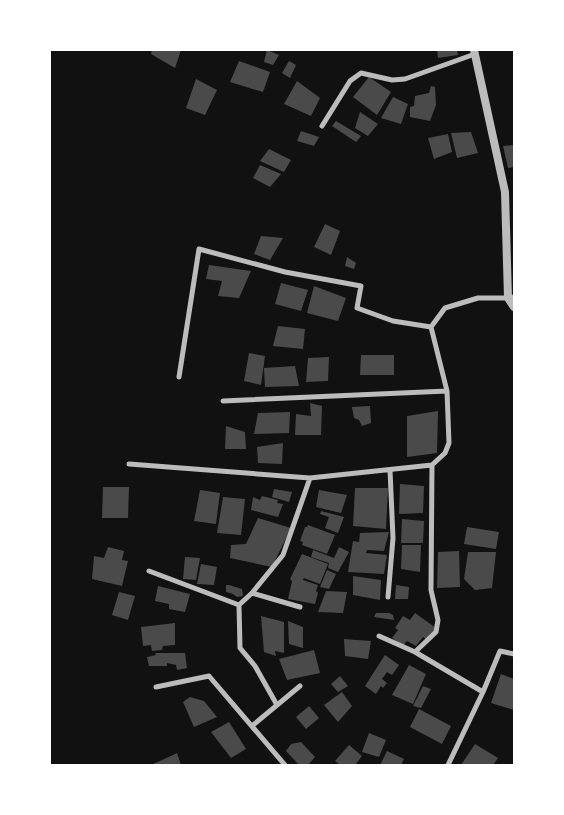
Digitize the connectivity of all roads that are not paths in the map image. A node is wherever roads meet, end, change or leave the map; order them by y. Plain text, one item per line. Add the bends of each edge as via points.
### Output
1 (475, 52) edge
2 (322, 126) dead end
3 (511, 298) edge
4 (514, 307) edge
5 (431, 327) junction
6 (179, 377) dead end
7 (447, 391) junction
8 (223, 401) dead end
9 (129, 464) dead end
10 (432, 465) junction
11 (390, 470) junction
12 (310, 478) junction
13 (150, 571) dead end
14 (252, 593) junction
15 (388, 597) dead end
16 (239, 605) junction
17 (300, 607) dead end
18 (379, 636) dead end
19 (415, 652) junction
20 (514, 654) edge
21 (300, 686) dead end
22 (156, 687) dead end
23 (483, 692) junction
24 (277, 705) junction
25 (252, 726) junction
26 (285, 765) edge
27 (448, 765) edge

1 - 2 street via 405,79 392,80 361,73 350,81
1 - 3 street via 504,192
3 - 4 street
3 - 5 street via 478,298 445,308
5 - 6 street via 393,321 357,308 361,286 285,272 199,249
5 - 7 street
7 - 8 street
7 - 10 street via 448,443 445,453
9 - 12 street
10 - 11 street
10 - 19 street via 431,590 438,620 436,632
11 - 12 street
11 - 15 street via 393,538
12 - 14 street via 283,555
13 - 16 street
14 - 16 street
14 - 17 street
16 - 24 street via 240,648 255,666
18 - 19 street
19 - 23 street
20 - 23 street via 500,651
21 - 24 street
22 - 25 street via 209,676
23 - 27 street
24 - 25 street
25 - 26 street

